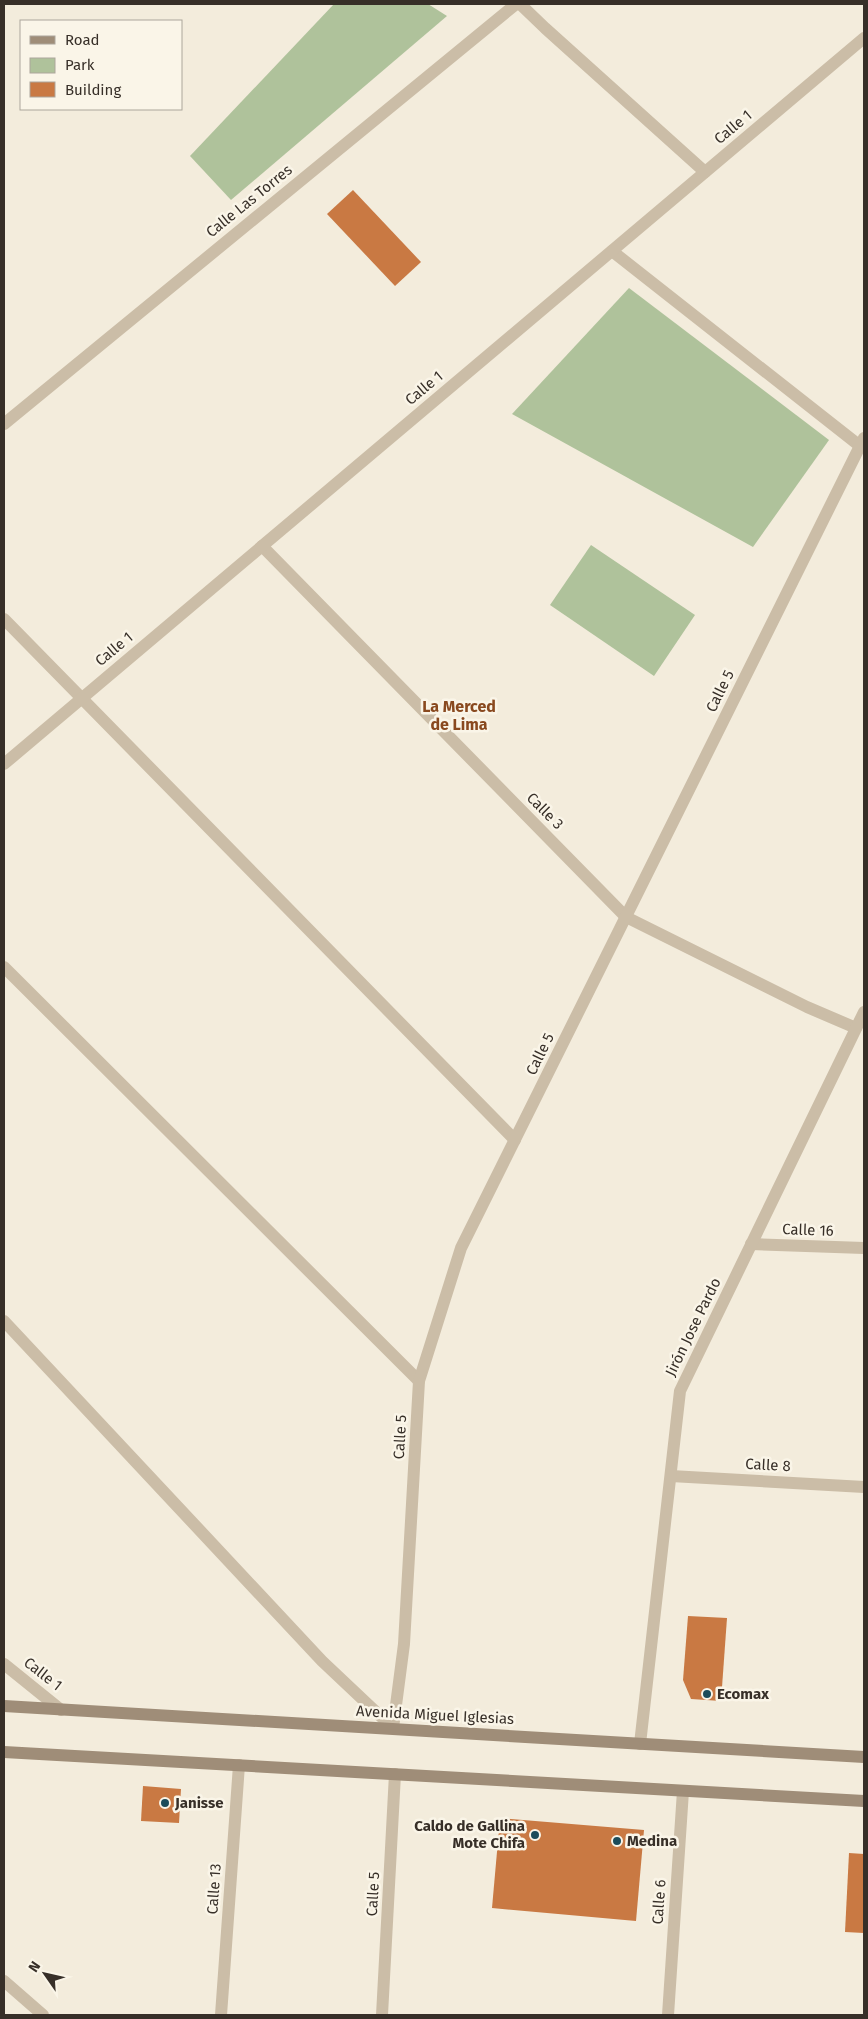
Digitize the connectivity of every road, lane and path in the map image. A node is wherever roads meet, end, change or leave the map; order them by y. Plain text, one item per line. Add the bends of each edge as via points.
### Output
1 (516, 4) edge
2 (520, 4) edge
3 (864, 38) edge
4 (705, 172) junction
5 (612, 251) junction
6 (4, 424) edge
7 (862, 442) edge
8 (262, 546) junction
9 (4, 619) edge
10 (82, 698) junction
11 (4, 764) edge
12 (626, 917) junction
13 (4, 967) edge
14 (864, 1012) edge
15 (856, 1028) junction
16 (515, 1140) junction
17 (751, 1244) junction
18 (864, 1248) edge
19 (4, 1321) edge
20 (419, 1381) junction
21 (671, 1476) junction
22 (864, 1487) edge
23 (4, 1664) edge
24 (4, 1706) edge
25 (61, 1710) junction
26 (393, 1728) junction
27 (640, 1744) junction
28 (4, 1752) edge
29 (864, 1757) edge
30 (239, 1765) junction
31 (395, 1774) junction
32 (683, 1791) junction
33 (864, 1801) edge
34 (4, 1981) edge
35 (43, 2015) edge
36 (220, 2015) edge
37 (382, 2015) edge
38 (668, 2015) edge

1 - 6 street, Calle Las Torres
2 - 4 street
3 - 4 street, Calle 1
4 - 5 street, Calle 1
5 - 7 street
5 - 8 street, Calle 1
7 - 12 street, Calle 5
8 - 10 street, Calle 1
8 - 12 street, Calle 3
9 - 10 street
10 - 11 street, Calle 1
10 - 16 street
12 - 15 street, Calle 3
12 - 16 street, Calle 5
13 - 20 street
14 - 15 street, Jirón Jose Pardo
15 - 17 street, Jirón Jose Pardo
16 - 20 street, Calle 5 via 461,1248
17 - 18 street, Calle 16
17 - 21 street, Jirón Jose Pardo via 680,1391
19 - 26 street via 322,1661
20 - 26 street, Calle 5 via 404,1644
21 - 22 street, Calle 8
21 - 27 street, Jirón Jose Pardo
23 - 25 street, Calle 1
24 - 25 main road, Avenida Miguel Iglesias
25 - 26 main road, Avenida Miguel Iglesias
26 - 27 main road, Avenida Miguel Iglesias
27 - 29 main road, Avenida Miguel Iglesias
28 - 30 main road
30 - 31 main road
30 - 36 street, Calle 13
31 - 32 main road
31 - 37 street, Calle 5
32 - 33 main road
32 - 38 street, Calle 6
34 - 35 street

